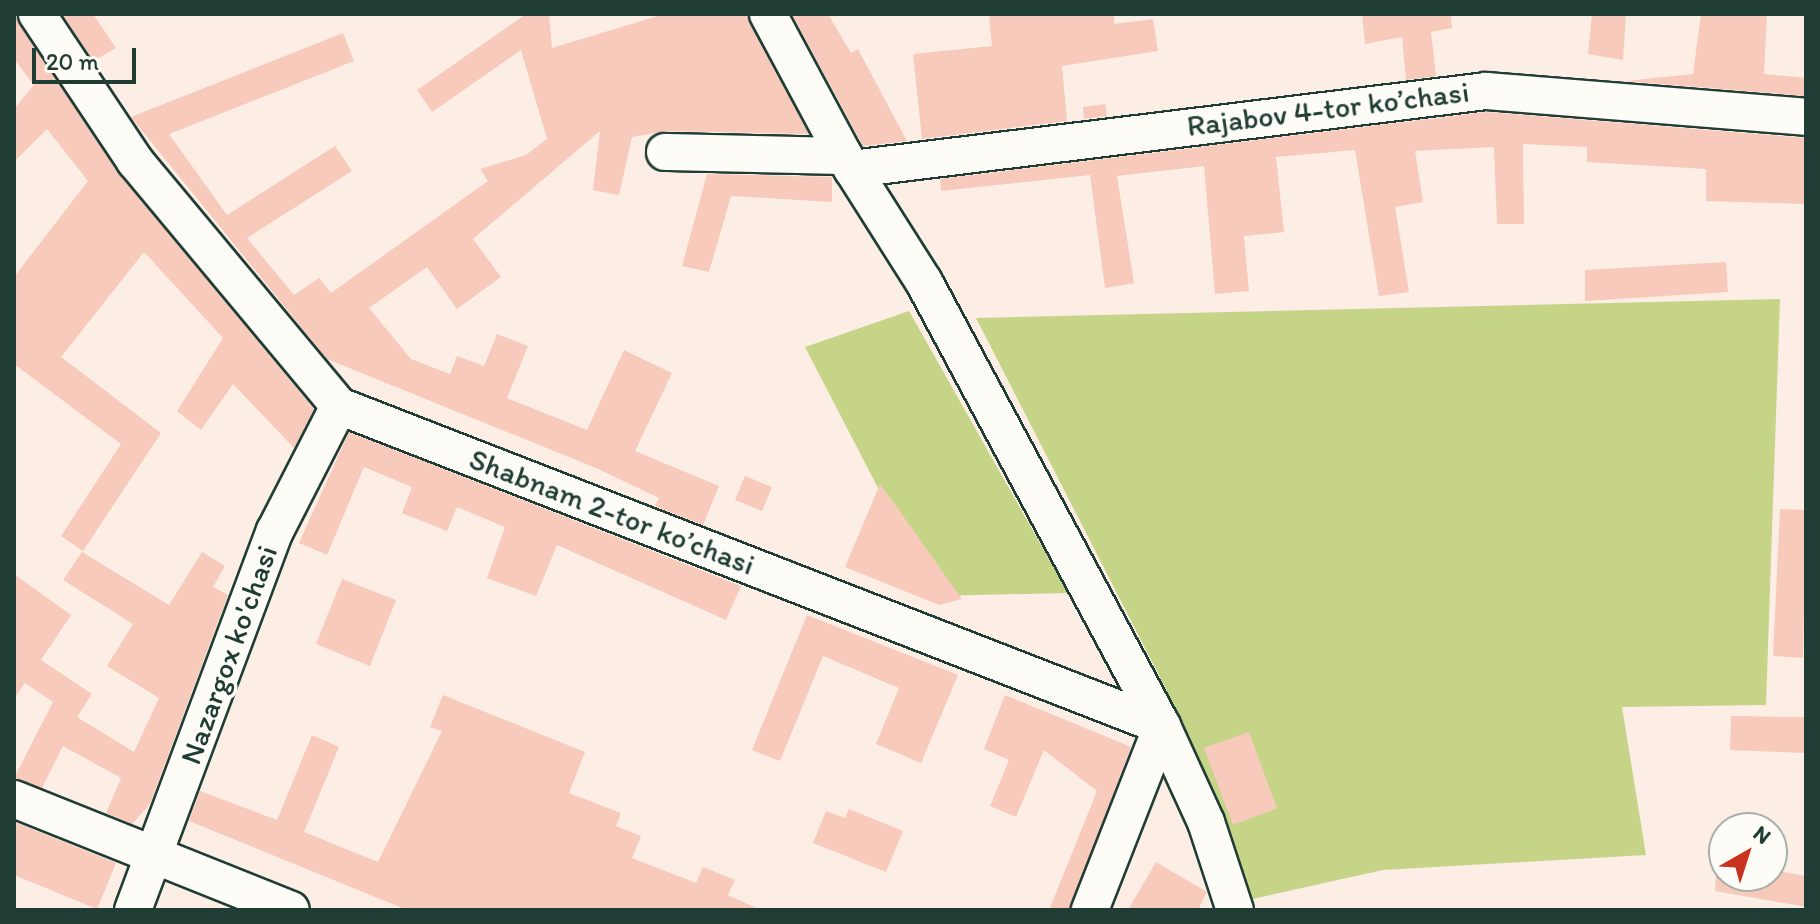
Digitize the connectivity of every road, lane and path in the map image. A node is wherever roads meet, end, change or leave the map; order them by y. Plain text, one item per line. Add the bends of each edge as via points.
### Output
1 (37, 14) edge
2 (768, 14) edge
3 (1806, 117) edge
4 (665, 152) dead end
5 (848, 163) junction
6 (339, 406) junction
7 (1162, 726) junction
8 (14, 799) edge
9 (154, 856) junction
10 (133, 910) edge
11 (291, 910) edge
12 (1090, 910) edge
13 (1235, 910) edge

1 - 6 street, Shabnam 2-tor koʼchasi via 135,161
2 - 5 street
3 - 5 street, Rajabov 4-tor koʼchasi via 1486,91
4 - 5 street, Rajabov 4-tor koʼchasi
5 - 7 street via 924,282
6 - 7 street, Shabnam 2-tor koʼchasi
6 - 9 street, Nazargox ko'chasi via 275,531
7 - 12 street
7 - 13 street via 1206,822
8 - 9 street
9 - 10 street, Nazargox ko'chasi
9 - 11 street

